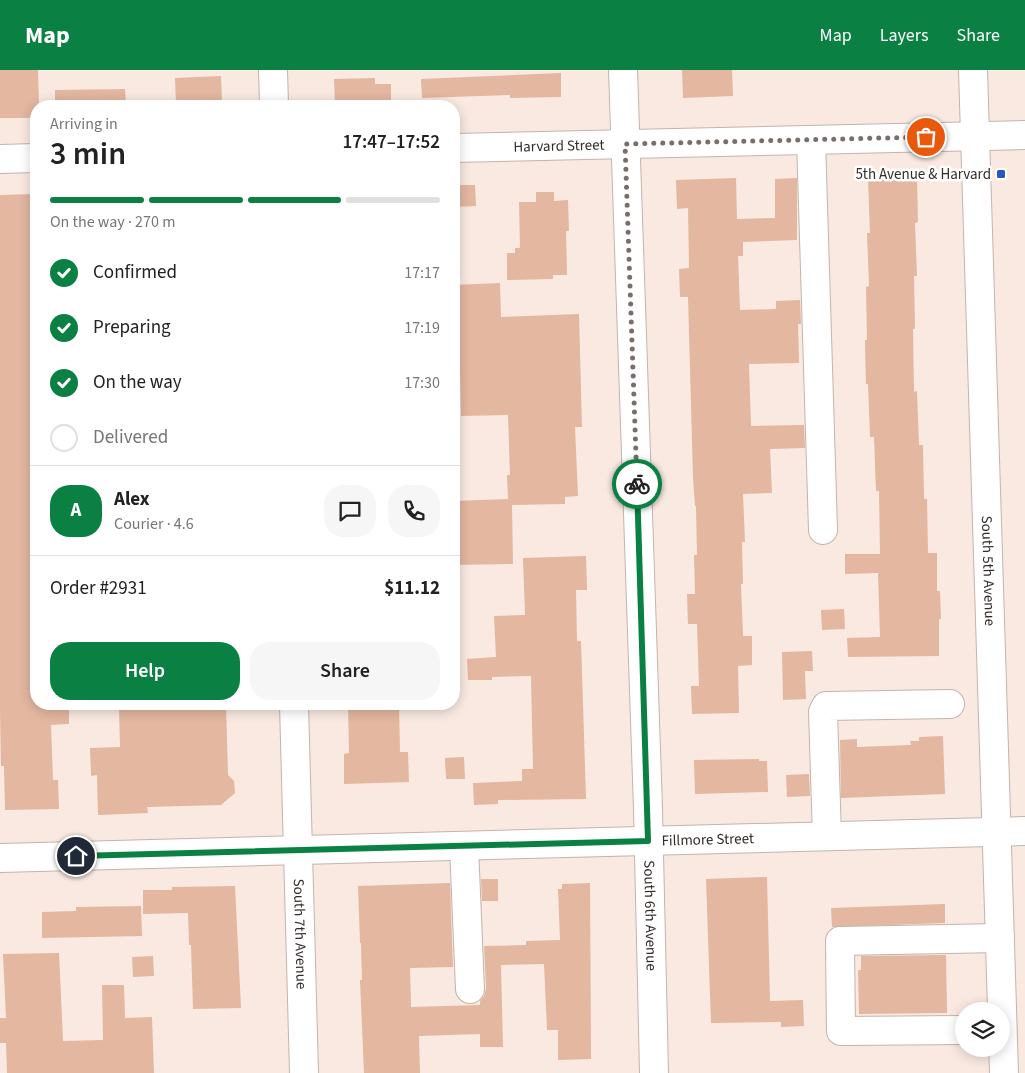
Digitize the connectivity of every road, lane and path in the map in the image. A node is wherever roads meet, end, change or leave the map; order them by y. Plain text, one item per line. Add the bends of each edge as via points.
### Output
1 (273, 70) edge
2 (623, 70) edge
3 (973, 70) edge
4 (274, 100) edge
5 (1025, 135) edge
6 (975, 136) junction
7 (811, 140) junction
8 (625, 144) junction
9 (460, 148) edge
10 (30, 158) edge
11 (0, 159) edge
12 (823, 530) dead end
13 (950, 704) dead end
14 (294, 710) edge
15 (1025, 831) edge
16 (997, 832) junction
17 (827, 836) junction
18 (648, 841) junction
19 (464, 846) junction
20 (299, 851) junction
21 (0, 858) edge
22 (1000, 938) junction
23 (470, 989) dead end
24 (1001, 1002) edge
25 (955, 1030) edge
26 (1003, 1057) edge
27 (304, 1073) edge
28 (654, 1073) edge
29 (1004, 1073) edge

1 - 4 street
2 - 8 street, South 6th Avenue
3 - 6 street, South 5th Avenue
5 - 6 street, Harvard Street
6 - 7 street, Harvard Street
6 - 16 street, South 5th Avenue
7 - 8 street, Harvard Street
7 - 12 street
8 - 9 street, Harvard Street
8 - 18 street, South 6th Avenue
10 - 11 street
13 - 17 street via 826,706 823,712
14 - 20 street, South 7th Avenue
15 - 16 street, Fillmore Street
16 - 17 street, Fillmore Street
16 - 22 street, South 5th Avenue
17 - 18 street, Fillmore Street
18 - 19 street, Fillmore Street
18 - 28 street, South 6th Avenue
19 - 20 street, Fillmore Street
19 - 23 street
20 - 21 street, Fillmore Street
20 - 27 street, South 7th Avenue
22 - 24 street, South 5th Avenue
22 - 25 street via 840,941 841,1031
26 - 29 street, South 5th Avenue

